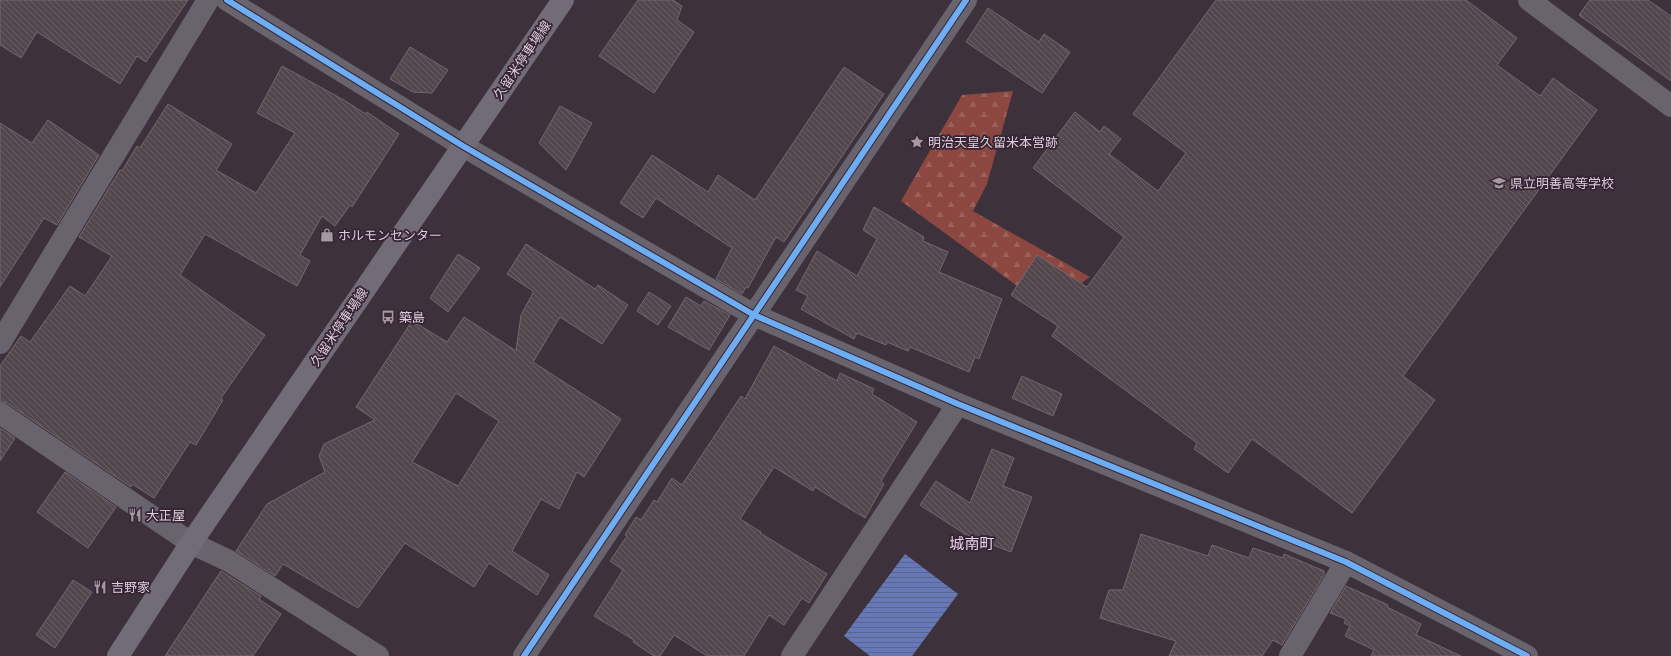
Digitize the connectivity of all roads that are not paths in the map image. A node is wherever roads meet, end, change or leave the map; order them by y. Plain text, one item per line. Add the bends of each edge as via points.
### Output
1 (208, 0) edge
2 (227, 0) edge
3 (563, 0) edge
4 (966, 0) edge
5 (1529, 0) edge
6 (1671, 106) edge
7 (463, 146) junction
8 (754, 315) junction
9 (0, 343) edge
10 (958, 404) junction
11 (0, 413) edge
12 (191, 543) junction
13 (1346, 562) junction
14 (118, 656) edge
15 (378, 656) edge
16 (524, 656) edge
17 (792, 656) edge
18 (1290, 656) edge
19 (1527, 656) edge

1 - 9 street
2 - 7 street
3 - 7 main road, 久留米停車場線
4 - 8 street
5 - 6 street
7 - 8 street
7 - 12 main road, 久留米停車場線
8 - 10 street
8 - 16 street
10 - 13 street
10 - 17 street
11 - 12 street
12 - 14 main road, 久留米停車場線
12 - 15 street via 229,561
13 - 18 street
13 - 19 street

